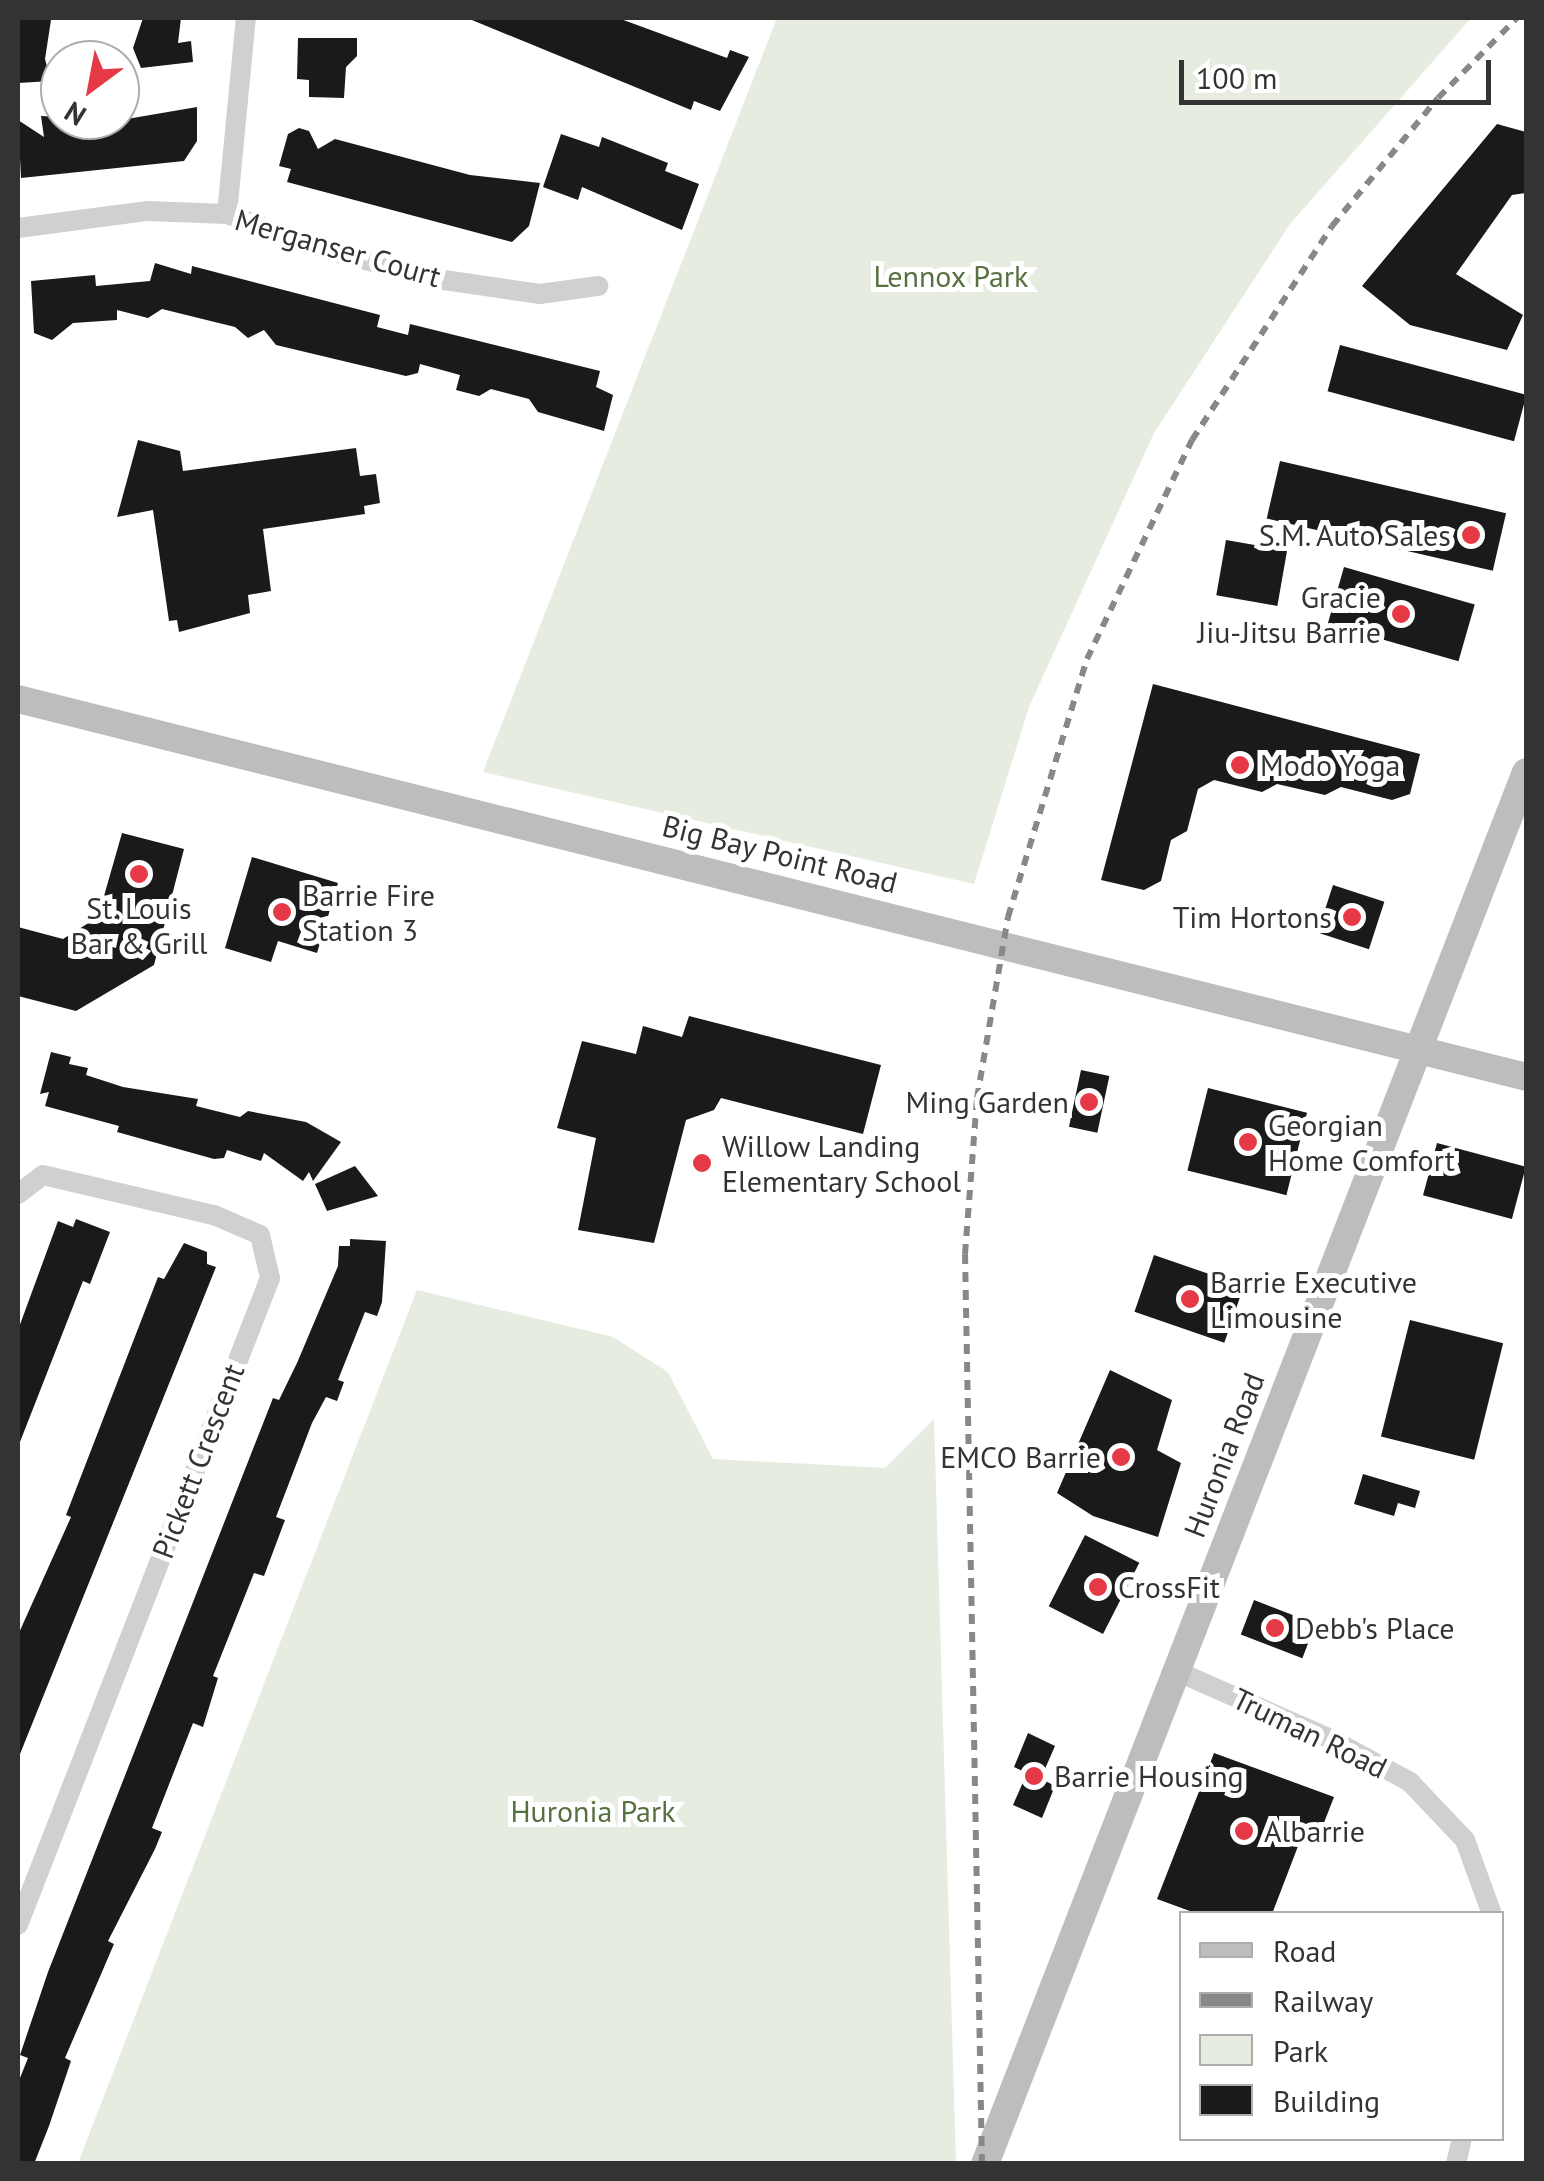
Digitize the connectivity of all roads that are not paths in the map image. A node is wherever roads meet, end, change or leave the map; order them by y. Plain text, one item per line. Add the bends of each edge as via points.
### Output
1 (246, 18) edge
2 (227, 214) junction
3 (18, 228) edge
4 (598, 286) dead end
5 (18, 699) edge
6 (1526, 772) edge
7 (1419, 1045) junction
8 (1526, 1077) edge
9 (18, 1194) edge
10 (1174, 1670) junction
11 (1491, 1911) edge
12 (18, 1925) edge
13 (985, 2164) edge

1 - 2 street
2 - 3 street, Merganser Court via 148,211
2 - 4 street, Merganser Court via 330,251 444,280 540,294
5 - 7 street, Big Bay Point Road
6 - 7 street, Huronia Road
7 - 8 street, Big Bay Point Road
7 - 10 street, Huronia Road
9 - 12 street, Pickett Crescent via 43,1175 214,1215 260,1234 270,1278
10 - 11 street, Truman Road via 1410,1782 1465,1840
10 - 13 street, Huronia Road

